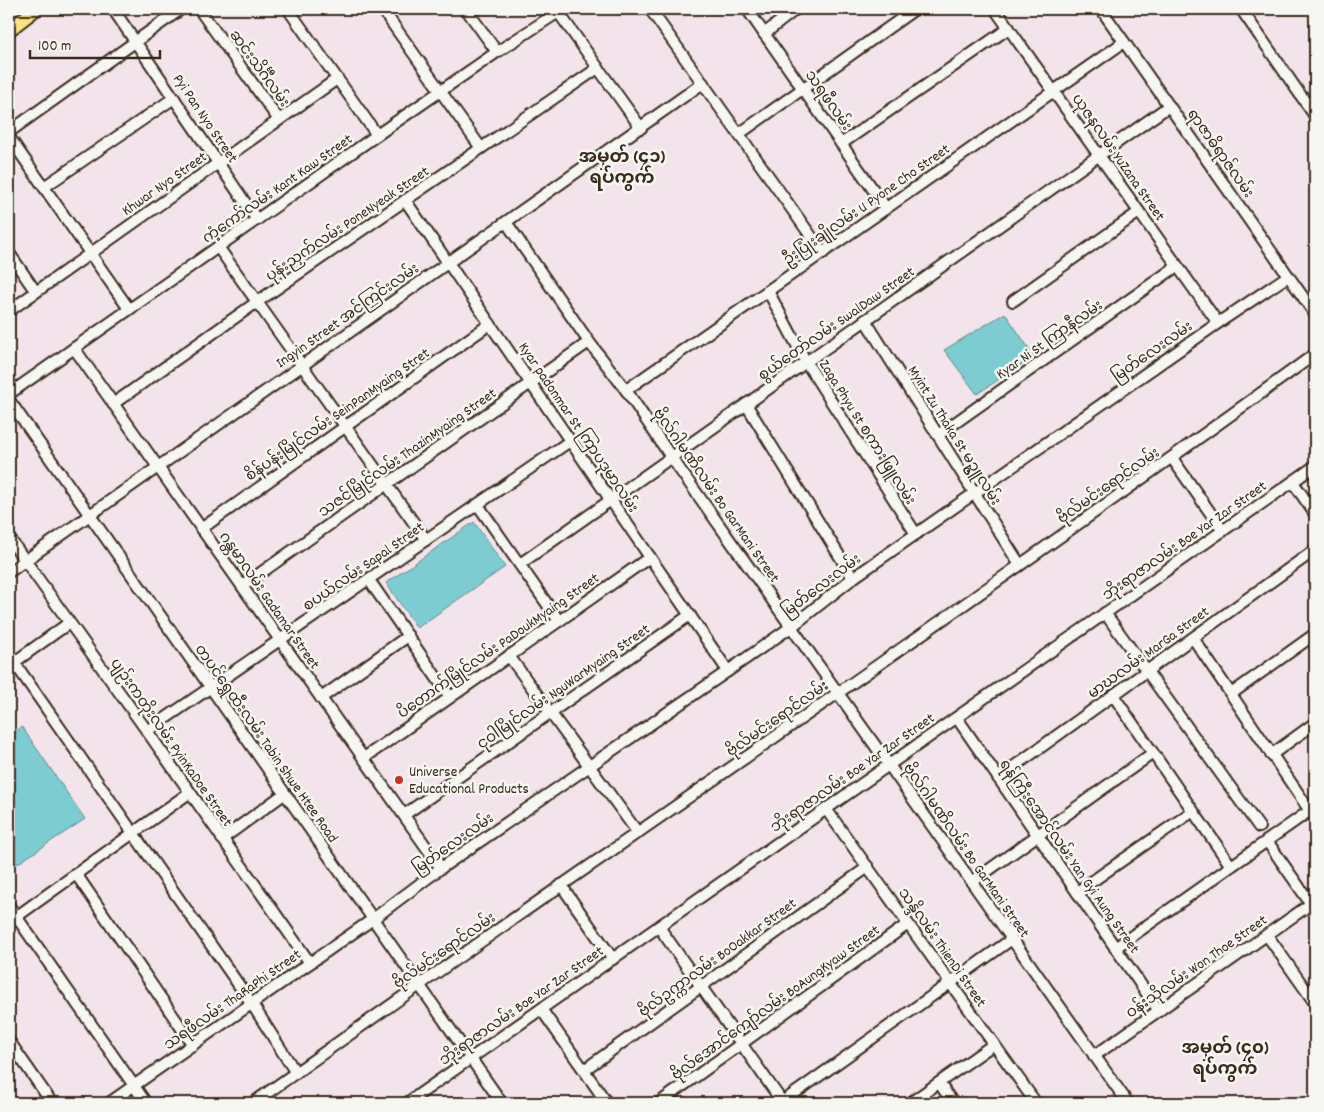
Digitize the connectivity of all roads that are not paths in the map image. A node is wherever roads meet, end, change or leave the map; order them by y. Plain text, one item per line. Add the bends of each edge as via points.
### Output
1 (36, 9) edge
2 (114, 9) edge
3 (180, 9) edge
4 (199, 9) edge
5 (382, 9) edge
6 (466, 9) edge
7 (650, 9) edge
8 (747, 9) edge
9 (796, 9) edge
10 (915, 9) edge
11 (995, 9) edge
12 (1101, 9) edge
13 (292, 10) edge
14 (559, 10) edge
15 (1244, 10) edge
16 (1009, 28) junction
17 (9, 30) edge
18 (764, 34) junction
19 (135, 42) junction
20 (1124, 42) junction
21 (497, 52) junction
22 (598, 68) junction
23 (338, 79) junction
24 (703, 83) junction
25 (803, 89) junction
26 (1053, 91) junction
27 (441, 92) junction
28 (1315, 95) edge
29 (174, 98) junction
30 (1305, 102) junction
31 (1170, 106) junction
32 (1315, 116) edge
33 (279, 120) junction
34 (641, 128) junction
35 (9, 132) edge
36 (739, 134) junction
37 (377, 135) junction
38 (9, 137) edge
39 (841, 144) junction
40 (481, 148) junction
41 (1099, 156) junction
42 (218, 163) junction
43 (44, 187) junction
44 (405, 200) junction
45 (886, 208) junction
46 (1139, 212) junction
47 (257, 220) junction
48 (506, 222) junction
49 (218, 248) junction
50 (9, 253) edge
51 (823, 253) junction
52 (90, 254) junction
53 (448, 262) junction
54 (1177, 266) junction
55 (1288, 276) junction
56 (768, 291) junction
57 (36, 292) junction
58 (1013, 301) dead end
59 (257, 302) junction
60 (129, 309) junction
61 (9, 311) edge
62 (1315, 314) edge
63 (865, 320) junction
64 (1218, 323) junction
65 (490, 324) junction
66 (589, 342) junction
67 (74, 348) junction
68 (1315, 354) edge
69 (806, 362) junction
70 (302, 366) junction
71 (530, 383) junction
72 (626, 390) junction
73 (9, 394) edge
74 (9, 400) edge
75 (113, 404) junction
76 (746, 404) junction
77 (345, 426) junction
78 (938, 435) junction
79 (570, 441) junction
80 (671, 457) junction
81 (1172, 458) junction
82 (1315, 466) edge
83 (158, 467) junction
84 (1293, 482) junction
85 (386, 485) junction
86 (975, 494) junction
87 (610, 500) junction
88 (478, 504) junction
89 (1315, 514) edge
90 (89, 516) junction
91 (201, 529) junction
92 (1223, 531) junction
93 (916, 534) junction
94 (9, 538) edge
95 (426, 540) junction
96 (1315, 550) edge
97 (650, 557) junction
98 (25, 561) junction
99 (520, 564) junction
100 (1020, 566) junction
101 (9, 572) edge
102 (853, 578) junction
103 (369, 580) junction
104 (242, 586) junction
105 (1105, 613) junction
106 (690, 615) junction
107 (559, 621) junction
108 (69, 623) junction
109 (791, 627) junction
110 (1315, 634) edge
111 (408, 636) junction
112 (1192, 638) junction
113 (280, 641) junction
114 (508, 656) junction
115 (11, 664) edge
116 (728, 671) junction
117 (1147, 671) junction
118 (210, 689) junction
119 (838, 693) junction
120 (1231, 694) junction
121 (1113, 695) junction
122 (450, 697) junction
123 (321, 698) junction
124 (550, 713) junction
125 (957, 718) junction
126 (1315, 723) edge
127 (147, 732) junction
128 (1153, 753) junction
129 (1271, 755) junction
130 (364, 758) junction
131 (889, 765) junction
132 (589, 766) junction
133 (998, 778) junction
134 (189, 792) junction
135 (284, 794) junction
136 (826, 809) junction
137 (1313, 809) edge
138 (1193, 811) junction
139 (404, 815) junction
140 (1259, 827) dead end
141 (133, 833) junction
142 (638, 833) junction
143 (1037, 835) junction
144 (222, 839) junction
145 (1267, 840) junction
146 (1231, 866) junction
147 (868, 867) junction
148 (441, 868) junction
149 (76, 874) junction
150 (972, 882) junction
151 (561, 886) junction
152 (1077, 892) junction
153 (1313, 903) edge
154 (9, 906) edge
155 (12, 919) edge
156 (373, 919) junction
157 (908, 924) junction
158 (659, 927) junction
159 (1268, 934) junction
160 (1012, 939) junction
161 (1116, 948) junction
162 (613, 959) junction
163 (310, 963) junction
164 (950, 983) junction
165 (419, 986) junction
166 (701, 987) junction
167 (1315, 1001) edge
168 (252, 1004) junction
169 (541, 1010) junction
170 (1159, 1011) junction
171 (9, 1041) edge
172 (741, 1044) junction
173 (994, 1044) junction
174 (193, 1045) junction
175 (1094, 1056) junction
176 (470, 1059) junction
177 (584, 1070) junction
178 (296, 1073) junction
179 (939, 1083) junction
180 (134, 1086) junction
181 (52, 1103) edge
182 (110, 1103) edge
183 (146, 1103) edge
184 (253, 1103) edge
185 (409, 1103) edge
186 (502, 1103) edge
187 (607, 1103) edge
188 (658, 1103) edge
189 (782, 1103) edge
190 (910, 1103) edge
191 (953, 1103) edge
192 (1036, 1103) edge
193 (1128, 1103) edge

1 - 17 main road
2 - 19 street, Pyi Pan Nyo Street
3 - 19 street
4 - 33 street, ဆင်းသိင်္ဂီလမ်း
5 - 27 street
6 - 21 street
7 - 24 street
8 - 18 street, သရဖီလမ်း
9 - 18 street
10 - 25 street
11 - 16 street, ယုဇနလမ်း YuZana Street
12 - 20 street, ရာဇာဓိရာဇ်လမ်း
13 - 23 street
14 - 21 street, ကံ့ကော်လမ်း Kant Kaw Street
14 - 22 street
15 - 30 street
16 - 26 street, ယုဇနလမ်း YuZana Street
16 - 39 street
18 - 25 street, သရဖီလမ်း
19 - 29 street, Pyi Pan Nyo Street
19 - 35 street
20 - 26 street, ဦးပြုံးချိုလမ်း U Pyone Cho Street
20 - 31 street, ရာဇာဓိရာဇ်လမ်း
21 - 27 street, ကံ့ကော်လမ်း Kant Kaw Street
22 - 34 street
22 - 40 street, ပုန်းညှက်လမ်း PoneNyeak Street
23 - 33 street, Khwar Nyo Street
23 - 37 street
24 - 34 street, Ingyin Street အင်ကြင်းလမ်း
24 - 36 street
25 - 36 street
25 - 39 street, သရဖီလမ်း
26 - 41 street, ယုဇနလမ်း YuZana Street
26 - 45 street, ဦးပြုံးချိုလမ်း U Pyone Cho Street
27 - 37 street, ကံ့ကော်လမ်း Kant Kaw Street
27 - 40 street
28 - 30 street
29 - 42 street, Pyi Pan Nyo Street
29 - 43 street
30 - 32 street
31 - 41 street, စွယ်တော်လမ်း SwalDaw Street
31 - 55 street, ရာဇာဓိရာဇ်လမ်း
33 - 42 street, Khwar Nyo Street
34 - 48 street, Ingyin Street အင်ကြင်းလမ်း
36 - 51 street
37 - 47 street, ကံ့ကော်လမ်း Kant Kaw Street
38 - 43 street
39 - 45 street, သရဖီလမ်း
40 - 44 street, ပုန်းညှက်လမ်း PoneNyeak Street
41 - 46 street, ယုဇနလမ်း YuZana Street
41 - 63 street, စွယ်တော်လမ်း SwalDaw Street
42 - 47 street, Pyi Pan Nyo Street
42 - 52 street, Khwar Nyo Street
43 - 52 street
44 - 53 street, Kyar padonmar St ကြာပဒုမာလမ်း
44 - 59 street, ပုန်းညှက်လမ်း PoneNyeak Street
45 - 51 street, ဦးပြုံးချိုလမ်း U Pyone Cho Street
46 - 54 street, ယုဇနလမ်း YuZana Street
46 - 58 street
47 - 49 street, ကံ့ကော်လမ်း Kant Kaw Street
48 - 53 street, Ingyin Street အင်ကြင်းလမ်း
48 - 66 street, ဗိုလ်ဂါမဏိလမ်း Bo GarMani Street
49 - 59 street
49 - 60 street, ကံ့ကော်လမ်း Kant Kaw Street
50 - 57 street
51 - 56 street, ဦးပြုံးချိုလမ်း U Pyone Cho Street
52 - 57 street, Khwar Nyo Street
52 - 60 street
53 - 65 street, Kyar padonmar St ကြာပဒုမာလမ်း
53 - 70 street, Ingyin Street အင်ကြင်းလမ်း
54 - 64 street, ယုဇနလမ်း YuZana Street
54 - 78 street, Kyar Ni St ကြာနီလမ်း
55 - 62 street, ရာဇာဓိရာဇ်လမ်း
55 - 64 street, မြတ်လေးလမ်း
56 - 69 street, Zaga Phyu St စကားဖြူလမ်း
56 - 72 street, ဦးပြုံးချိုလမ်း U Pyone Cho Street
57 - 61 street, Khwar Nyo Street
59 - 70 street
59 - 75 street, ပုန်းညှက်လမ်း PoneNyeak Street
60 - 67 street, ကံ့ကော်လမ်း Kant Kaw Street
63 - 69 street, စွယ်တော်လမ်း SwalDaw Street
63 - 78 street, Myint Zu Thaka St မဥ္ဇူလမ်း
64 - 86 street, မြတ်လေးလမ်း
65 - 71 street, Kyar padonmar St ကြာပဒုမာလမ်း
65 - 77 street, စိန်ပန်းမြိုင်လမ်း SeinPanMyaing Stret
66 - 71 street, သဇင်မြိုင်လမ်း ThazinMyaing Street
66 - 72 street, ဗိုလ်ဂါမဏိလမ်း Bo GarMani Street
67 - 73 street, ကံ့ကော်လမ်း Kant Kaw Street
67 - 75 street, ဂန္တမာလမ်း Gadamar Street
68 - 81 street, ဗိုလ်မင်းရောင်လမ်း
69 - 76 street, စွယ်တော်လမ်း SwalDaw Street
69 - 93 street, Zaga Phyu St စကားဖြူလမ်း
70 - 77 street
70 - 83 street, Ingyin Street အင်ကြင်းလမ်း
71 - 79 street, Kyar padonmar St ကြာပဒုမာလမ်း
71 - 85 street, သဇင်မြိုင်လမ်း ThazinMyaing Street
72 - 80 street, ဗိုလ်ဂါမဏိလမ်း Bo GarMani Street
74 - 90 street, တပင်ရွှေထီးလမ်း Tabin Shwe Htee Road
75 - 83 street, ဂန္တမာလမ်း Gadamar Street
76 - 80 street, စွယ်တော်လမ်း SwalDaw Street
76 - 102 street
77 - 85 street
77 - 91 street, စိန်ပန်းမြိုင်လမ်း SeinPanMyaing Stret
78 - 86 street, Myint Zu Thaka St မဥ္ဇူလမ်း
79 - 87 street, Kyar padonmar St ကြာပဒုမာလမ်း
79 - 88 street, စပယ်လမ်း Sapal Street
80 - 87 street, စွယ်တော်လမ်း SwalDaw Street
80 - 109 street, ဗိုလ်ဂါမဏိလမ်း Bo GarMani Street
81 - 92 street
81 - 100 street, ဗိုလ်မင်းရောင်လမ်း
82 - 84 street, ဘိုးရာဇာလမ်း Boe Yar Zar Street
83 - 90 street, Ingyin Street အင်ကြင်းလမ်း
83 - 91 street, ဂန္တမာလမ်း Gadamar Street
84 - 89 street
84 - 92 street, ဘိုးရာဇာလမ်း Boe Yar Zar Street
85 - 95 street
85 - 104 street, သဇင်မြိုင်လမ်း ThazinMyaing Street
86 - 93 street, မြတ်လေးလမ်း
86 - 100 street, Myint Zu Thaka St မဥ္ဇူလမ်း
87 - 97 street, Kyar padonmar St ကြာပဒုမာလမ်း
87 - 99 street, စွယ်တော်လမ်း SwalDaw Street
88 - 95 street, စပယ်လမ်း Sapal Street
88 - 99 street
90 - 98 street, Ingyin Street အင်ကြင်းလမ်း
90 - 118 street, တပင်ရွှေထီးလမ်း Tabin Shwe Htee Road
91 - 104 street, ဂန္တမာလမ်း Gadamar Street
92 - 105 street, ဘိုးရာဇာလမ်း Boe Yar Zar Street
93 - 102 street, မြတ်လေးလမ်း
94 - 98 street, ပျဉ်းကတိုးလမ်း PyinKaDoe Street
95 - 103 street, စပယ်လမ်း Sapal Street
96 - 112 street, မာဃလမ်း MarGa Street
97 - 106 street, Kyar padonmar St ကြာပဒုမာလမ်း
97 - 107 street, ပိတောက်မြိုင်လမ်း PaDoukMyaing Street
98 - 101 street, Ingyin Street အင်ကြင်းလမ်း
98 - 108 street, ပျဉ်းကတိုးလမ်း PyinKaDoe Street
99 - 107 street
100 - 119 street, ဗိုလ်မင်းရောင်လမ်း
102 - 109 street, မြတ်လေးလမ်း
103 - 111 street
103 - 113 street, စပယ်လမ်း Sapal Street
104 - 113 street, ဂန္တမာလမ်း Gadamar Street
105 - 117 street
105 - 125 street, ဘိုးရာဇာလမ်း Boe Yar Zar Street
106 - 116 street, Kyar padonmar St ကြာပဒုမာလမ်း
106 - 124 street, ငုဝါမြိုင်လမ်း NguWarMyaing Street
107 - 114 street, ပိတောက်မြိုင်လမ်း PaDoukMyaing Street
108 - 115 street
108 - 127 street, ပျဉ်းကတိုးလမ်း PyinKaDoe Street
109 - 116 street, မြတ်လေးလမ်း
109 - 119 street, ဗိုလ်ဂါမဏိလမ်း Bo GarMani Street
110 - 120 street
111 - 122 street
111 - 123 street
112 - 117 street, မာဃလမ်း MarGa Street
112 - 120 street
113 - 118 street, စပယ်လမ်း Sapal Street
113 - 123 street, ဂန္တမာလမ်း Gadamar Street
114 - 122 street, ပိတောက်မြိုင်လမ်း PaDoukMyaing Street
114 - 124 street
115 - 141 street
116 - 132 street, မြတ်လေးလမ်း
117 - 121 street, မာဃလမ်း MarGa Street
117 - 140 street
118 - 127 street, စပယ်လမ်း Sapal Street
118 - 135 street, တပင်ရွှေထီးလမ်း Tabin Shwe Htee Road
119 - 131 street, ဗိုလ်ဂါမဏိလမ်း Bo GarMani Street
119 - 142 street, ဗိုလ်မင်းရောင်လမ်း
120 - 129 street
121 - 128 street
121 - 133 street, မာဃလမ်း MarGa Street
122 - 130 street, ပိတောက်မြိုင်လမ်း PaDoukMyaing Street
123 - 130 street, ဂန္တမာလမ်း Gadamar Street
124 - 132 street
124 - 139 street, ငုဝါမြိုင်လမ်း NguWarMyaing Street
125 - 131 street, ဘိုးရာဇာလမ်း Boe Yar Zar Street
125 - 133 street, ရန်ကြီးအောင်လမ်း Yan Gyi Aung Street
126 - 129 street
127 - 134 street, ပျဉ်းကတိုးလမ်း PyinKaDoe Street
128 - 138 street
128 - 143 street
129 - 137 street
130 - 139 street, ဂန္တမာလမ်း Gadamar Street
131 - 136 street, ဘိုးရာဇာလမ်း Boe Yar Zar Street
131 - 150 street, ဗိုလ်ဂါမဏိလမ်း Bo GarMani Street
132 - 142 street
132 - 148 street, မြတ်လေးလမ်း
133 - 143 street, ရန်ကြီးအောင်လမ်း Yan Gyi Aung Street
134 - 141 street
134 - 144 street, ပျဉ်းကတိုးလမ်း PyinKaDoe Street
135 - 144 street
135 - 156 street, တပင်ရွှေထီးလမ်း Tabin Shwe Htee Road
136 - 147 street, သန္ဒိလမ်း ThienDi Street
136 - 158 street, ဘိုးရာဇာလမ်း Boe Yar Zar Street
137 - 145 street
138 - 146 street
138 - 152 street
139 - 148 street, ဂန္တမာလမ်း Gadamar Street
141 - 149 street
141 - 168 street
142 - 151 street, ဗိုလ်မင်းရောင်လမ်း
143 - 150 street
143 - 152 street, ရန်ကြီးအောင်လမ်း Yan Gyi Aung Street
144 - 163 street, ပျဉ်းကတိုးလမ်း PyinKaDoe Street
145 - 146 street
145 - 153 street
146 - 161 street
147 - 157 street, သန္ဒိလမ်း ThienDi Street
147 - 166 street, ဗိုလ်ဥက္ကာလမ်း BoOakkar Street
148 - 156 street, မြတ်လေးလမ်း
149 - 155 street
149 - 174 street
150 - 160 street, ဗိုလ်ဂါမဏိလမ်း Bo GarMani Street
151 - 162 street
151 - 165 street, ဗိုလ်မင်းရောင်လမ်း
152 - 161 street, ရန်ကြီးအောင်လမ်း Yan Gyi Aung Street
153 - 159 street, ဝန်းသိုလမ်း Won Thoe Street
154 - 155 street
155 - 180 street
156 - 163 street, သရဖီလမ်း ThaRaPhi Street
156 - 165 street, တပင်ရွှေထီးလမ်း Tabin Shwe Htee Road
157 - 164 street, သန္ဒိလမ်း ThienDi Street
157 - 172 street, ဗိုလ်အောင်ကျော်လမ်း BoAungKyaw Street
158 - 162 street, ဘိုးရာဇာလမ်း Boe Yar Zar Street
158 - 166 street
159 - 167 street
159 - 170 street, ဝန်းသိုလမ်း Won Thoe Street
160 - 164 street
160 - 175 street, ဗိုလ်ဂါမဏိလမ်း Bo GarMani Street
161 - 170 street, ရန်ကြီးအောင်လမ်း Yan Gyi Aung Street
162 - 169 street, ဘိုးရာဇာလမ်း Boe Yar Zar Street
163 - 168 street, သရဖီလမ်း ThaRaPhi Street
164 - 173 street, သန္ဒိလမ်း ThienDi Street
164 - 189 street
165 - 176 street, တပင်ရွှေထီးလမ်း Tabin Shwe Htee Road
165 - 178 street, ဗိုလ်မင်းရောင်လမ်း
166 - 172 street
166 - 177 street, ဗိုလ်ဥက္ကာလမ်း BoOakkar Street
168 - 174 street, သရဖီလမ်း ThaRaPhi Street
168 - 178 street
169 - 176 street, ဘိုးရာဇာလမ်း Boe Yar Zar Street
169 - 177 street
170 - 175 street, ဝန်းသိုလမ်း Won Thoe Street
171 - 181 street
172 - 188 street, ဗိုလ်အောင်ကျော်လမ်း BoAungKyaw Street
172 - 189 street
173 - 179 street
173 - 192 street, သန္ဒိလမ်း ThienDi Street
174 - 180 street, သရဖီလမ်း ThaRaPhi Street
175 - 193 street, ဗိုလ်ဂါမဏိလမ်း Bo GarMani Street
176 - 185 street, ဘိုးရာဇာလမ်း Boe Yar Zar Street
176 - 186 street, တပင်ရွှေထီးလမ်း Tabin Shwe Htee Road
177 - 187 street
178 - 184 street, ဗိုလ်မင်းရောင်လမ်း
179 - 190 street
179 - 191 street
180 - 182 street, သရဖီလမ်း ThaRaPhi Street
180 - 183 street

